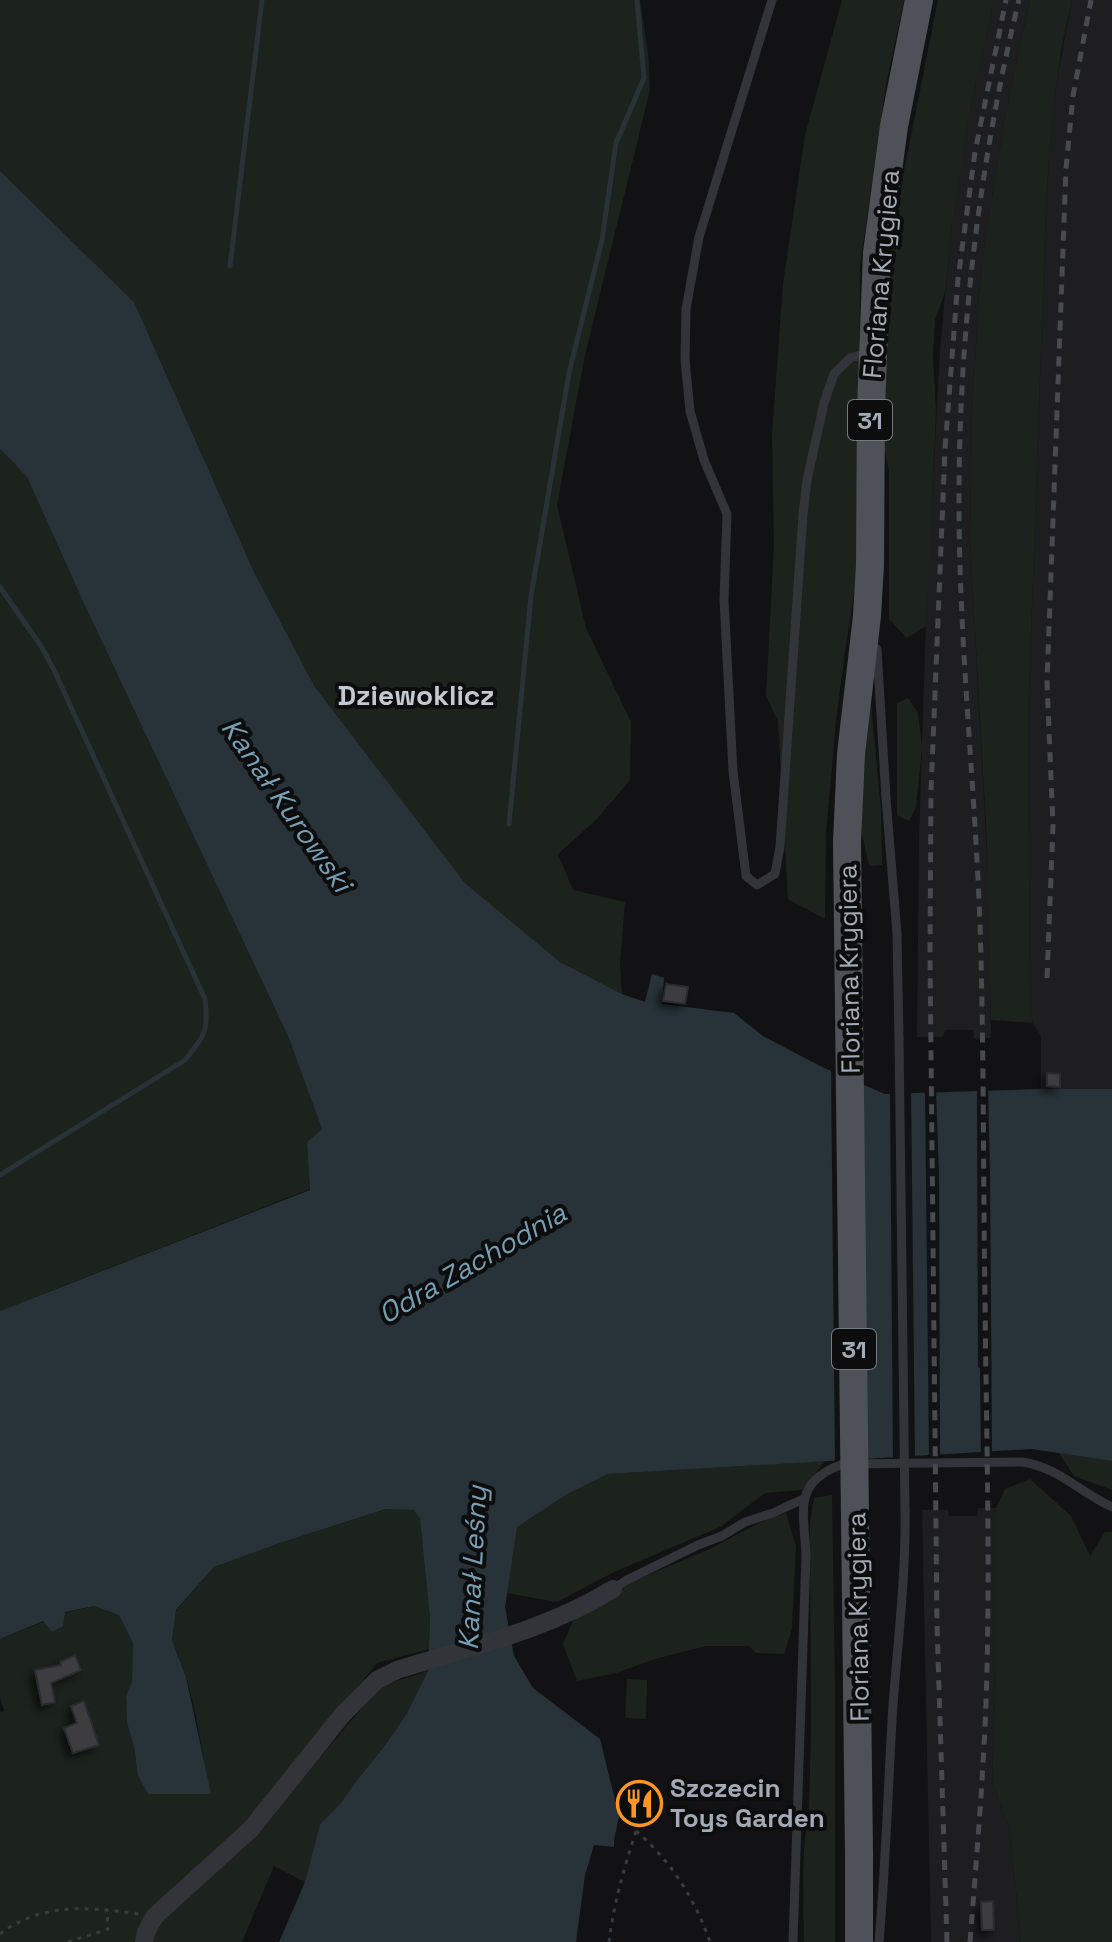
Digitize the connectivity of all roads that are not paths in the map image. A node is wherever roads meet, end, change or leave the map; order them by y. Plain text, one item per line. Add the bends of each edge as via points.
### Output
1 (772, 0) edge
2 (919, 0) edge
3 (873, 354) junction
4 (877, 649) dead end
5 (803, 1499) junction
6 (1112, 1507) edge
7 (613, 1589) joint
8 (144, 1942) edge
9 (793, 1942) edge
10 (859, 1942) edge
11 (879, 1942) edge

1 - 3 lane via 699,237 685,347 690,411 727,514 724,600 733,771 746,876 757,885 775,874 780,847 803,514 815,440 834,374 850,358
2 - 3 main road, Floriana Krygiera / 31 via 883,205
3 - 10 main road, Floriana Krygiera / 31, bridge via 870,565 847,842
4 - 11 lane, Floriana Krygiera, bridge via 897,934 906,1553
5 - 6 lane via 820,1475 843,1464 1022,1462 1051,1470
5 - 7 lane via 745,1522
5 - 9 lane via 806,1555
7 - 8 street via 532,1628 377,1680 343,1714 251,1829 155,1916

